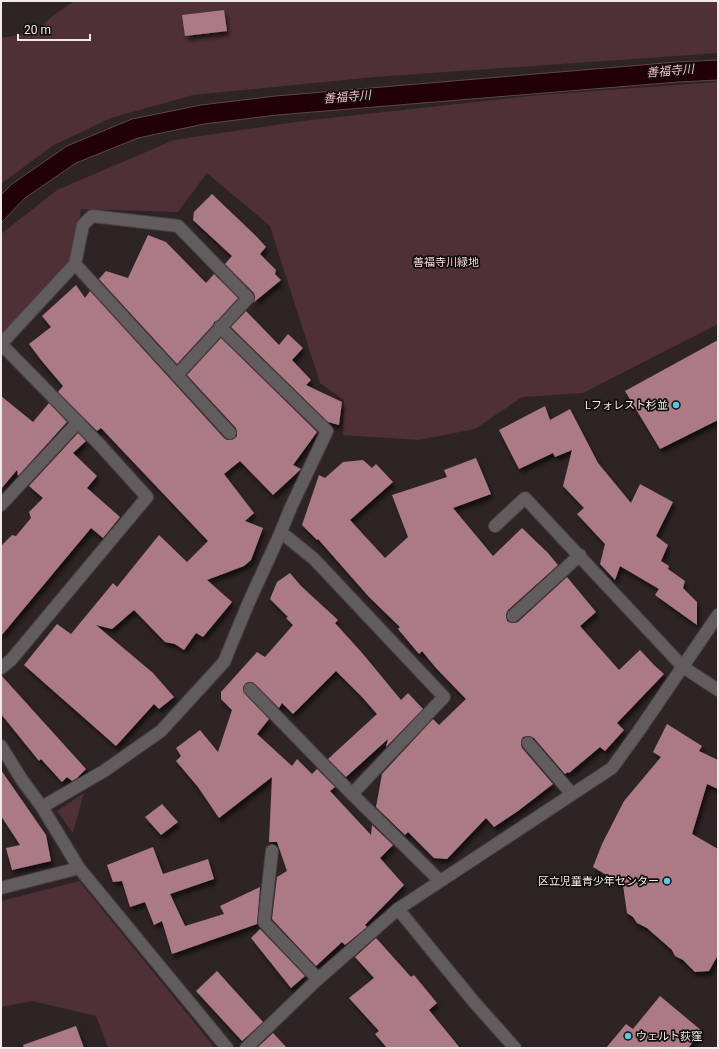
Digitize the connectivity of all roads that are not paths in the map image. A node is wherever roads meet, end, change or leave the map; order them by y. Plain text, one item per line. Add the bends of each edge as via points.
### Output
1 (75, 264) junction
2 (220, 327) junction
3 (177, 375) junction
4 (78, 422) junction
5 (230, 433) dead end
6 (1, 505) edge
7 (496, 526) dead end
8 (280, 534) junction
9 (580, 555) junction
10 (718, 615) edge
11 (513, 616) dead end
12 (683, 667) junction
13 (1, 668) edge
14 (250, 689) dead end
15 (718, 690) edge
16 (528, 743) dead end
17 (1, 746) edge
18 (352, 794) junction
19 (572, 794) junction
20 (42, 807) junction
21 (272, 851) dead end
22 (79, 868) junction
23 (440, 881) junction
24 (1, 888) edge
25 (398, 909) junction
26 (318, 979) junction
27 (227, 1048) edge
28 (246, 1048) edge
29 (515, 1048) edge

1 - 2 street via 83,225 92,216 178,226 248,298
1 - 3 street
1 - 4 street via 1,344
2 - 3 street
2 - 8 street via 327,431
3 - 5 street
4 - 6 street
4 - 13 street via 147,497 11,660
7 - 9 street via 525,498
8 - 18 street via 314,559 444,697
8 - 20 street via 224,662 161,731 104,771
9 - 11 street
9 - 12 street
10 - 12 street
12 - 15 street
12 - 19 street via 612,768
14 - 18 street
16 - 19 street
17 - 20 street
18 - 23 street
19 - 23 street
20 - 22 street
21 - 26 street via 264,922
22 - 24 street
22 - 27 street
23 - 25 street
25 - 26 street
25 - 29 street
26 - 28 street

